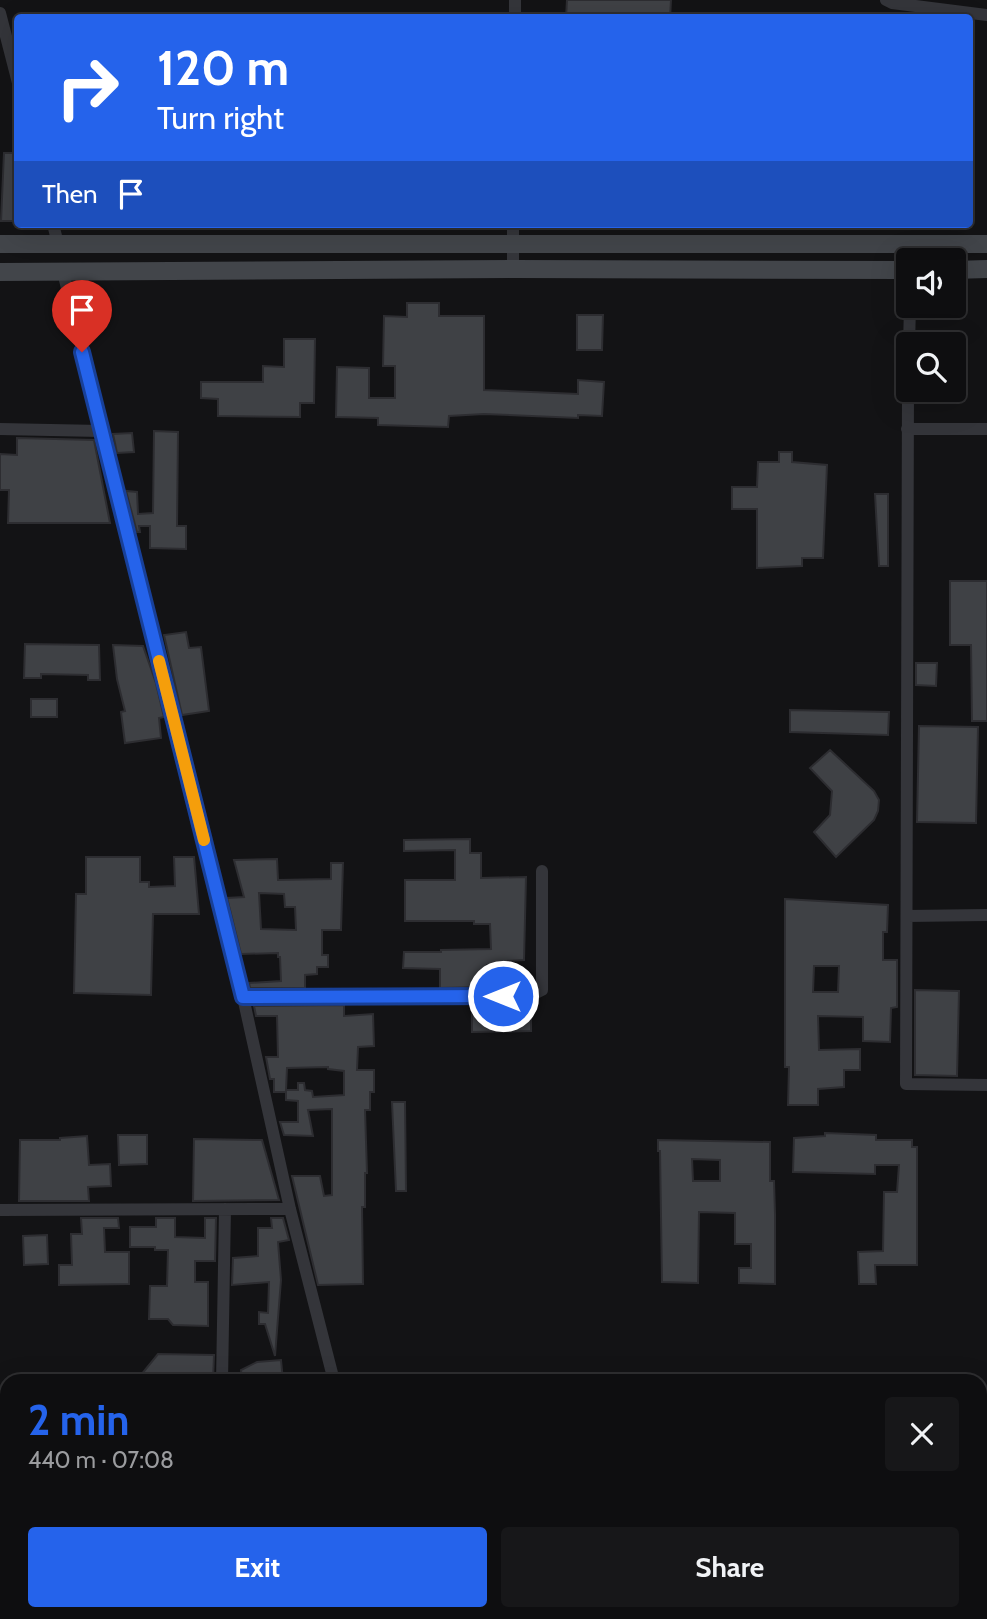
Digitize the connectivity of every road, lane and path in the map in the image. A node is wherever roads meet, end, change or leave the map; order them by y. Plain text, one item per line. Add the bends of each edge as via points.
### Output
1 (886, 0) edge
2 (0, 13) edge
3 (987, 15) edge
4 (14, 67) edge
5 (54, 228) edge
6 (513, 228) edge
7 (0, 244) edge
8 (58, 244) junction
9 (192, 244) junction
10 (987, 244) edge
11 (513, 245) junction
12 (513, 269) junction
13 (896, 270) edge
14 (966, 270) edge
15 (987, 270) edge
16 (192, 271) junction
17 (0, 272) edge
18 (63, 272) junction
19 (908, 402) edge
20 (0, 429) edge
21 (907, 429) junction
22 (987, 429) edge
23 (101, 431) junction
24 (542, 871) dead end
25 (987, 915) edge
26 (907, 916) junction
27 (243, 997) junction
28 (987, 1084) edge
29 (225, 1209) junction
30 (290, 1209) junction
31 (0, 1210) edge
32 (222, 1374) edge
33 (332, 1374) edge

1 - 3 street
2 - 4 street
5 - 8 street
6 - 11 street
7 - 8 main road
8 - 9 main road
9 - 11 main road
9 - 16 main road
10 - 11 main road
11 - 12 street
12 - 13 main road
12 - 16 main road
14 - 15 main road
16 - 18 main road
17 - 18 main road
18 - 23 street
19 - 21 street
20 - 23 street
21 - 22 street
21 - 26 street
23 - 27 street
24 - 27 street via 542,990 530,996
25 - 26 street
26 - 28 street via 906,1084
27 - 30 street
29 - 30 street
29 - 31 street
29 - 32 street
30 - 33 street

